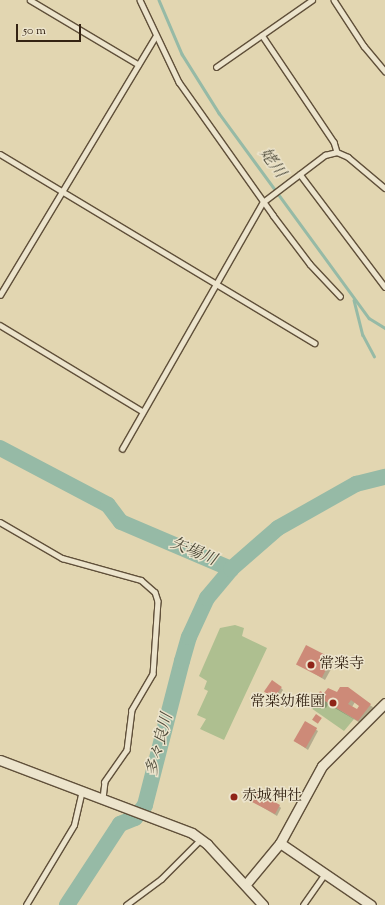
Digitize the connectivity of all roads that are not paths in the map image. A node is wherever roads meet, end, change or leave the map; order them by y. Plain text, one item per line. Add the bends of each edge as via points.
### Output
1 (30, 0) edge
2 (140, 0) edge
3 (312, 0) edge
4 (334, 0) edge
5 (262, 35) junction
6 (155, 37) junction
7 (138, 64) junction
8 (216, 67) dead end
9 (385, 71) edge
10 (337, 152) junction
11 (0, 154) edge
12 (298, 175) junction
13 (385, 188) edge
14 (62, 191) junction
15 (265, 201) junction
16 (217, 285) junction
17 (385, 287) edge
18 (0, 295) edge
19 (340, 296) dead end
20 (0, 325) edge
21 (315, 343) dead end
22 (142, 411) junction
23 (122, 449) dead end
24 (0, 522) edge
25 (385, 703) edge
26 (0, 760) edge
27 (82, 791) junction
28 (103, 798) junction
29 (201, 839) junction
30 (280, 843) junction
31 (324, 874) junction
32 (246, 884) junction
33 (26, 905) edge
34 (126, 905) edge
35 (263, 905) edge
36 (303, 905) edge
37 (371, 905) edge

1 - 7 lane
2 - 6 lane
3 - 5 lane
4 - 9 lane via 364,46
5 - 8 lane
5 - 10 lane via 334,142
6 - 7 lane
6 - 15 lane via 179,82
7 - 14 lane
10 - 12 lane via 325,155
10 - 13 lane via 348,157
11 - 14 lane
12 - 15 lane
12 - 17 lane
14 - 16 lane
14 - 18 lane
15 - 16 lane
15 - 19 lane via 310,264
16 - 21 lane
16 - 22 lane
20 - 22 lane
22 - 23 lane
24 - 28 lane via 62,558 141,580 155,592 158,601 153,674 132,710 127,750 105,782
25 - 30 street via 322,766
26 - 27 street
27 - 28 street
27 - 33 lane via 74,825
28 - 29 street via 154,817
29 - 32 street
29 - 34 lane via 162,879
30 - 31 street
30 - 32 street
31 - 36 lane
31 - 37 street
32 - 35 street

